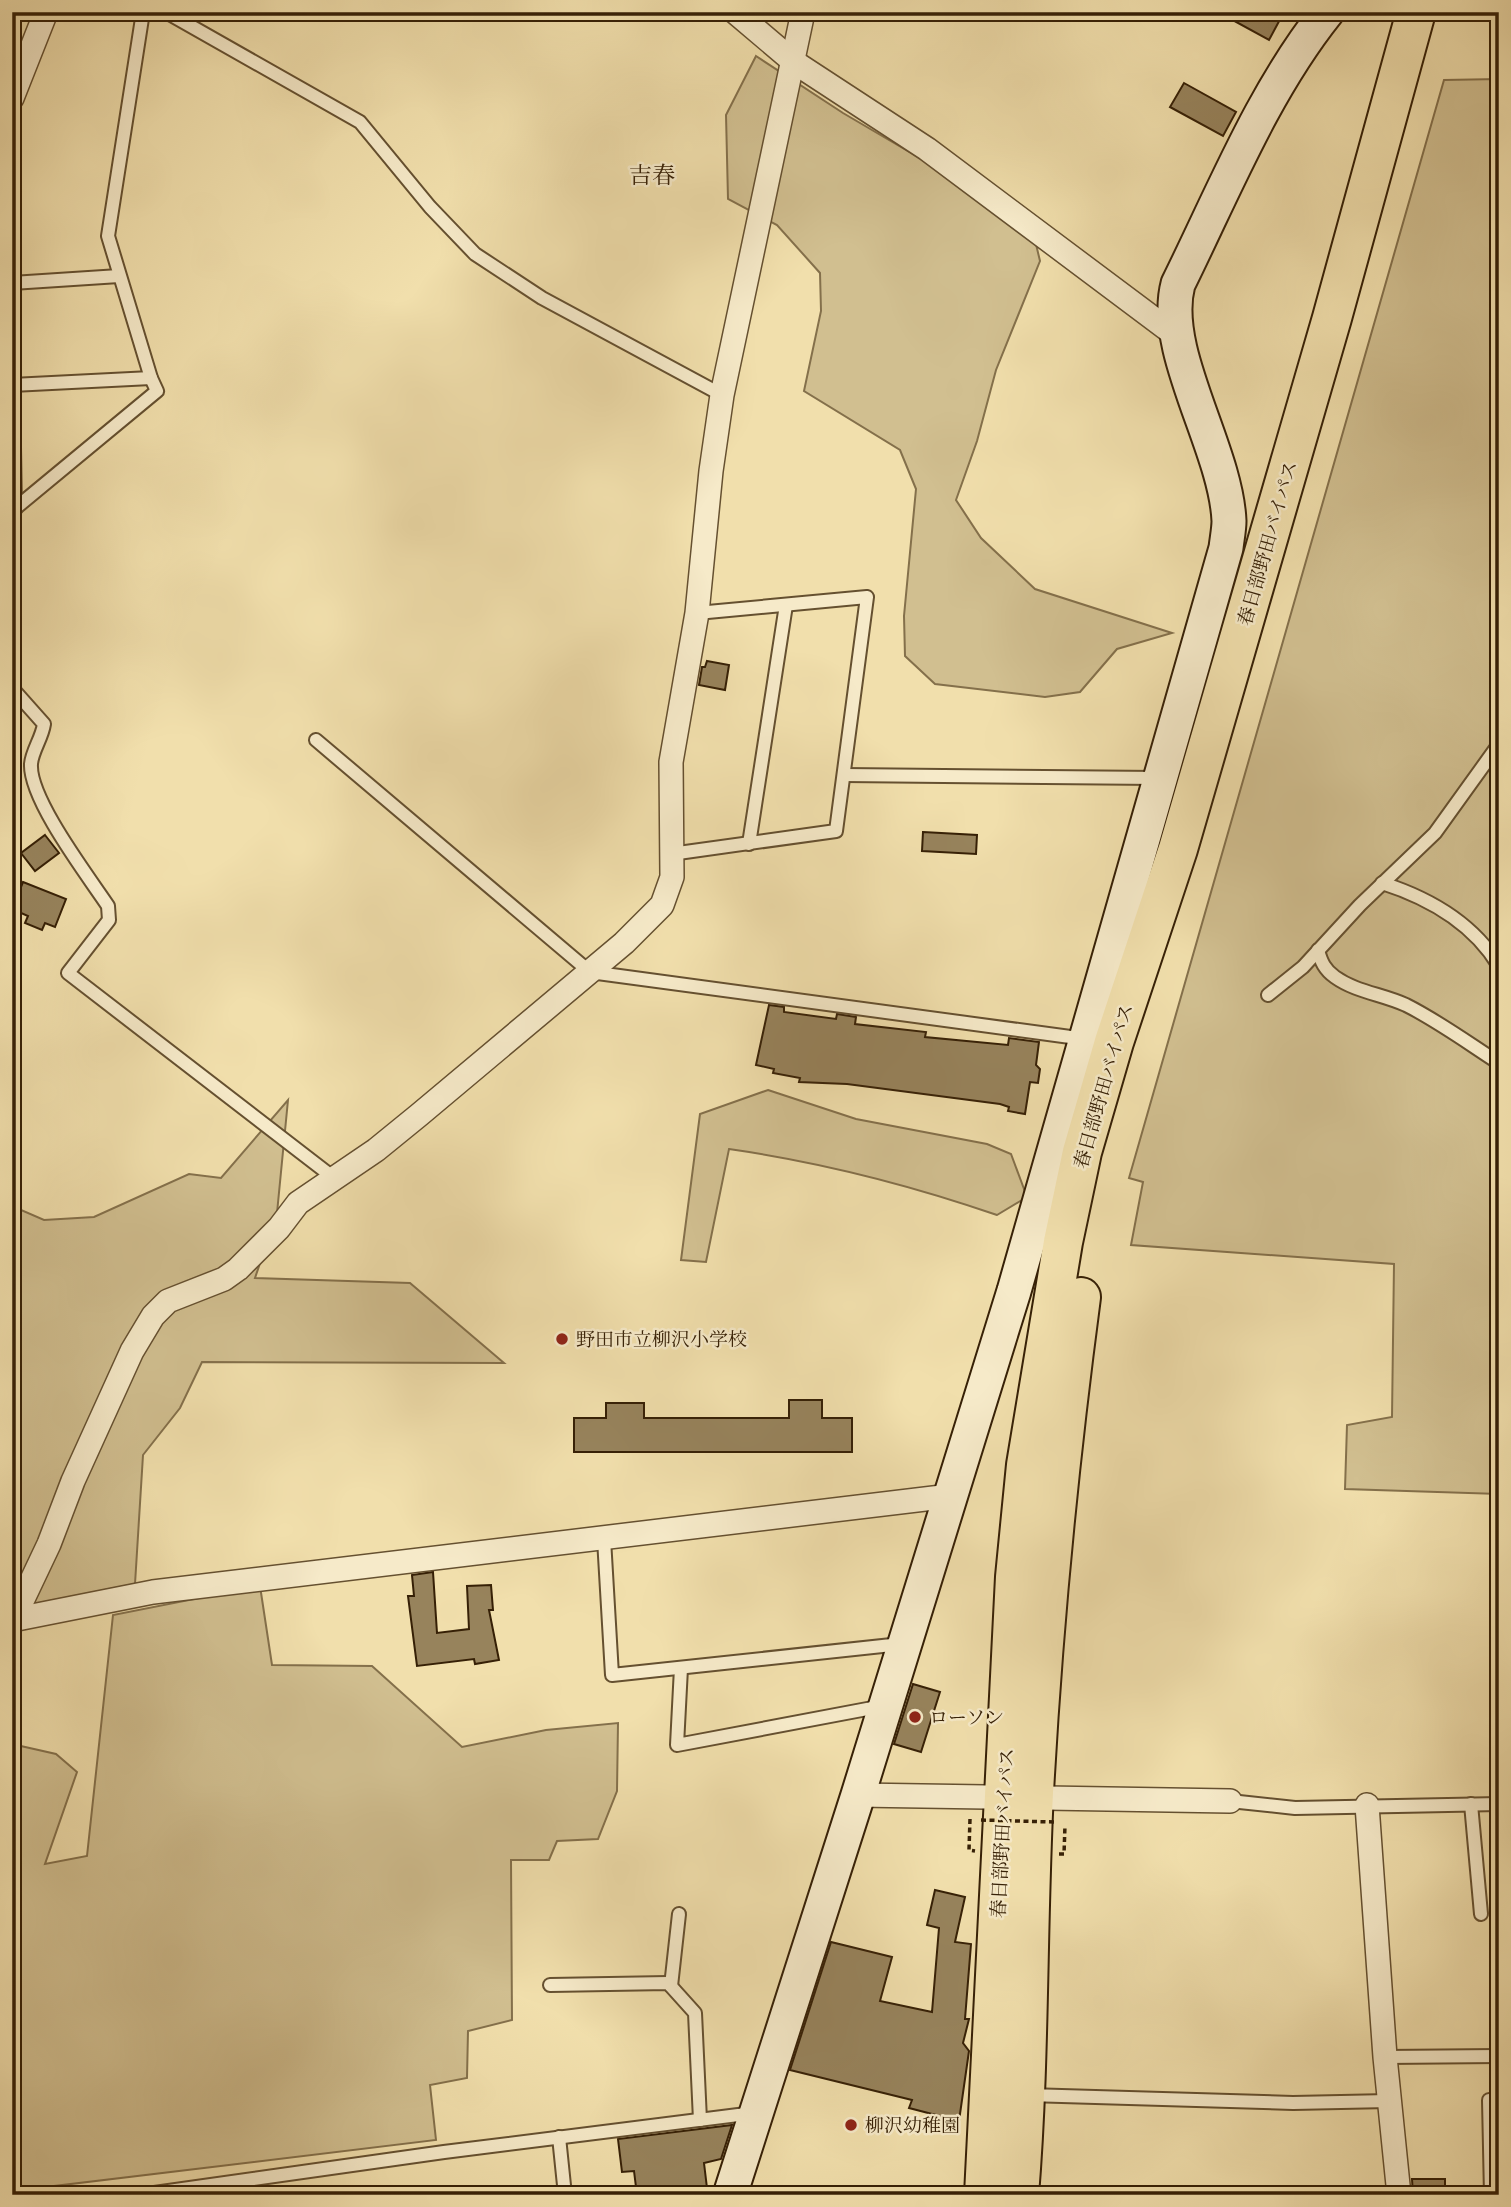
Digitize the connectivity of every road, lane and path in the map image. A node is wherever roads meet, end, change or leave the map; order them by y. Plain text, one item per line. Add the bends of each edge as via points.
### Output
1 (46, 12) edge
2 (143, 12) edge
3 (166, 12) edge
4 (735, 12) edge
5 (803, 12) edge
6 (1327, 12) edge
7 (1416, 12) edge
8 (1443, 12) edge
9 (794, 62) junction
10 (12, 98) edge
11 (120, 276) junction
12 (12, 283) edge
13 (1178, 337) junction
14 (150, 379) junction
15 (13, 385) edge
16 (722, 395) junction
17 (13, 510) edge
18 (786, 605) junction
19 (697, 613) junction
20 (12, 688) edge
21 (316, 740) dead end
22 (1499, 744) edge
23 (844, 775) junction
24 (1161, 778) junction
25 (749, 844) junction
26 (671, 855) junction
27 (1382, 883) junction
28 (1318, 950) junction
29 (1499, 966) edge
30 (590, 972) junction
31 (1268, 995) dead end
32 (1085, 1039) junction
33 (1499, 1063) edge
34 (334, 1178) junction
35 (950, 1496) junction
36 (604, 1539) junction
37 (12, 1620) edge
38 (906, 1644) junction
39 (681, 1668) junction
40 (886, 1706) junction
41 (858, 1796) junction
42 (1230, 1801) joint
43 (1471, 1804) junction
44 (1499, 1804) edge
45 (1367, 1805) junction
46 (1018, 1808) junction
47 (679, 1914) dead end
48 (1481, 1914) dead end
49 (550, 1985) dead end
50 (671, 1986) junction
51 (1499, 2056) edge
52 (1385, 2057) junction
53 (1027, 2095) junction
54 (1489, 2099) dead end
55 (1389, 2101) junction
56 (756, 2113) junction
57 (700, 2120) junction
58 (559, 2137) junction
59 (224, 2189) edge
60 (140, 2195) edge
61 (565, 2195) edge
62 (730, 2195) edge
63 (984, 2195) edge
64 (1019, 2195) edge
65 (1399, 2195) edge
66 (1491, 2195) edge

1 - 10 street
2 - 11 lane via 108,236
3 - 16 lane via 360,122 475,254 542,298
4 - 9 street
5 - 9 street
6 - 13 street via 1304,40 1266,106 1178,284 1174,299
7 - 46 highway, 春日部野田バイパス via 1182,835 1114,1042 1063,1242 1026,1465 1015,1577
8 - 46 highway, 春日部野田バイパス via 1203,853 1117,1116 1088,1244
9 - 13 street via 927,149
9 - 16 street
11 - 12 lane
11 - 14 lane
13 - 24 street via 1223,488 1228,521 1212,604
14 - 15 lane
14 - 17 lane via 158,391
15 - 17 lane
16 - 19 street
18 - 19 lane
18 - 23 lane via 867,597
18 - 25 lane
19 - 26 street via 671,762
20 - 34 lane via 44,723 31,761 35,785 60,835 108,906 108,920 68,973
21 - 30 lane
22 - 27 lane via 1434,833
23 - 24 lane
23 - 25 lane via 836,831
24 - 32 street
25 - 26 lane
26 - 30 street via 672,877 662,905
27 - 28 lane
27 - 29 lane via 1419,895 1447,913 1487,946
28 - 31 lane
28 - 33 lane via 1326,970 1337,979 1421,1013
30 - 32 lane
30 - 34 street via 397,1133
32 - 35 street
34 - 37 street via 298,1203 238,1269 168,1301 153,1316 126,1363
35 - 36 street
35 - 38 street
36 - 37 street via 153,1591
36 - 39 lane via 612,1675
38 - 39 lane
38 - 40 street
39 - 40 lane via 677,1745
40 - 41 street
41 - 46 street
41 - 56 street
42 - 45 lane via 1294,1808
42 - 46 street
43 - 44 lane
43 - 45 lane
43 - 48 lane
45 - 52 street
46 - 46 path, bridge
46 - 53 highway, 春日部野田バイパス
46 - 63 highway, 春日部野田バイパス
47 - 50 lane
49 - 50 lane
50 - 57 lane via 695,2013
51 - 52 lane
52 - 55 street
53 - 55 lane via 1293,2103
53 - 64 highway, 春日部野田バイパス
54 - 66 lane
55 - 65 street
56 - 57 lane
56 - 62 street
57 - 58 lane
58 - 59 lane
58 - 61 lane
59 - 60 lane

